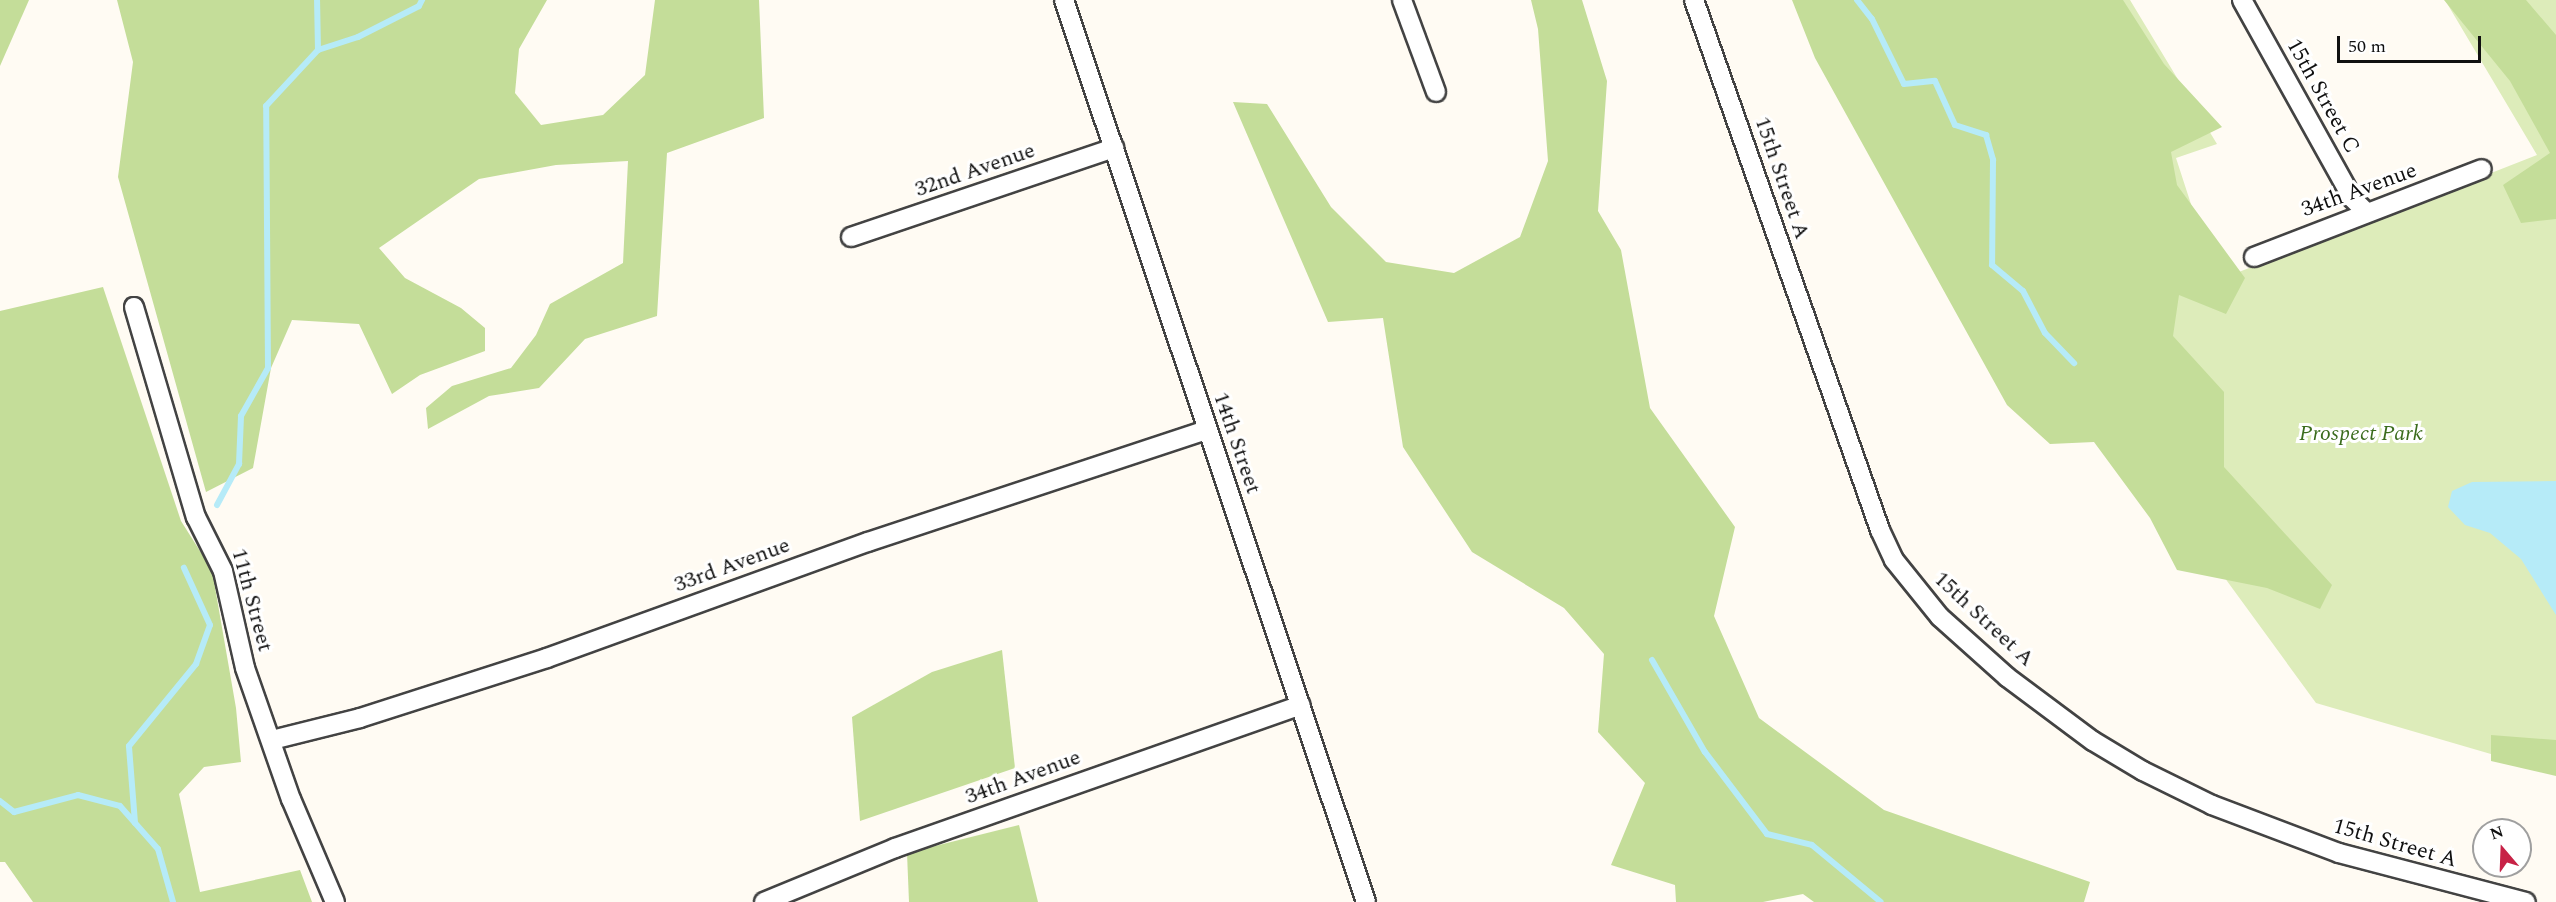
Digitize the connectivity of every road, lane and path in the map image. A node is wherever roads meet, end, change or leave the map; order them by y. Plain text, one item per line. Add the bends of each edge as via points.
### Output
1 (1064, 0) edge
2 (1402, 0) edge
3 (1694, 0) edge
4 (2242, 0) edge
5 (1436, 92) dead end
6 (1114, 148) junction
7 (2482, 169) dead end
8 (2366, 213) junction
9 (851, 237) dead end
10 (2254, 257) dead end
11 (134, 307) dead end
12 (1207, 430) junction
13 (1301, 705) junction
14 (272, 740) junction
15 (335, 902) edge
16 (764, 902) edge
17 (1366, 902) edge
18 (2526, 902) edge

1 - 6 street, 14th Street
2 - 5 street
3 - 18 street, 15th Street A via 1880,530 1894,560 1940,617 2046,708 2162,781 2244,819 2339,853
4 - 8 street, 15th Street C via 2352,198
6 - 9 street, 32nd Avenue
6 - 12 street, 14th Street
7 - 8 street, 34th Avenue
8 - 10 street, 34th Avenue
11 - 14 street, 11th Street via 196,517 223,571 245,668
12 - 13 street, 14th Street
12 - 14 street, 33rd Avenue via 868,542 547,658 360,718
13 - 16 street, 34th Avenue via 895,848
13 - 17 street, 14th Street
14 - 15 street, 11th Street via 291,799

